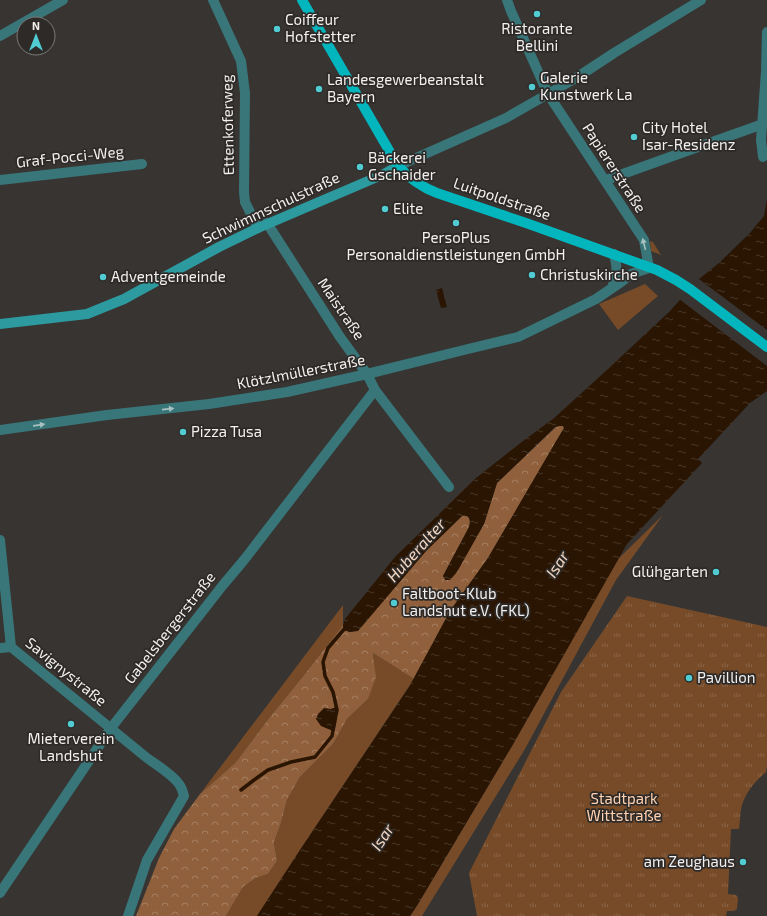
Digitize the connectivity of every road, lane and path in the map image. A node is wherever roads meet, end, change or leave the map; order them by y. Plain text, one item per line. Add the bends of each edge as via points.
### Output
1 (63, 0) edge
2 (213, 0) edge
3 (302, 0) edge
4 (507, 0) edge
5 (701, 0) edge
6 (767, 32) edge
7 (0, 36) edge
8 (548, 94) junction
9 (763, 124) junction
10 (762, 157) dead end
11 (142, 164) dead end
12 (398, 166) junction
13 (0, 180) edge
14 (606, 180) junction
15 (267, 223) junction
16 (258, 228) junction
17 (614, 254) junction
18 (649, 268) junction
19 (612, 288) junction
20 (0, 324) edge
21 (767, 347) edge
22 (367, 374) junction
23 (375, 390) junction
24 (0, 430) edge
25 (449, 487) dead end
26 (0, 540) edge
27 (11, 647) junction
28 (0, 648) edge
29 (111, 728) junction
30 (0, 893) edge
31 (128, 916) edge

1 - 7 street
2 - 16 street, Ettenkoferweg via 241,61 245,93 245,202
3 - 12 main road, Luitpoldstraße
4 - 8 street, Papiererstraße
5 - 8 street, Schwimmschulstraße
6 - 9 street
8 - 12 street, Schwimmschulstraße via 506,118
8 - 14 street, Papiererstraße
9 - 10 street
9 - 14 street
11 - 13 street, Graf-Pocci-Weg
12 - 15 street, Schwimmschulstraße
12 - 17 main road, Luitpoldstraße via 426,189
18 -> 14 street, Papiererstraße via 644,240
15 - 16 street, Schwimmschulstraße
15 - 22 street, Maistraße via 340,337
16 - 20 street, Schwimmschulstraße via 219,246 124,299 87,314
17 - 18 main road, Luitpoldstraße
17 - 19 street via 617,272
18 - 19 street, Klötzlmüllerstraße via 631,274
18 - 21 main road, Luitpoldstraße via 690,289
19 - 22 street, Klötzlmüllerstraße via 596,299 518,337
22 - 23 street, Maistraße
24 -> 22 street, Klötzlmüllerstraße via 209,404 287,392
23 - 25 street, Maistraße
23 - 29 street, Gabelsbergerstraße
26 - 27 street, Savignystraße
27 - 28 street
27 - 29 street, Savignystraße
29 - 30 street, Gabelsbergerstraße
29 - 31 street, Savignystraße via 168,773 179,784 184,796 147,860

